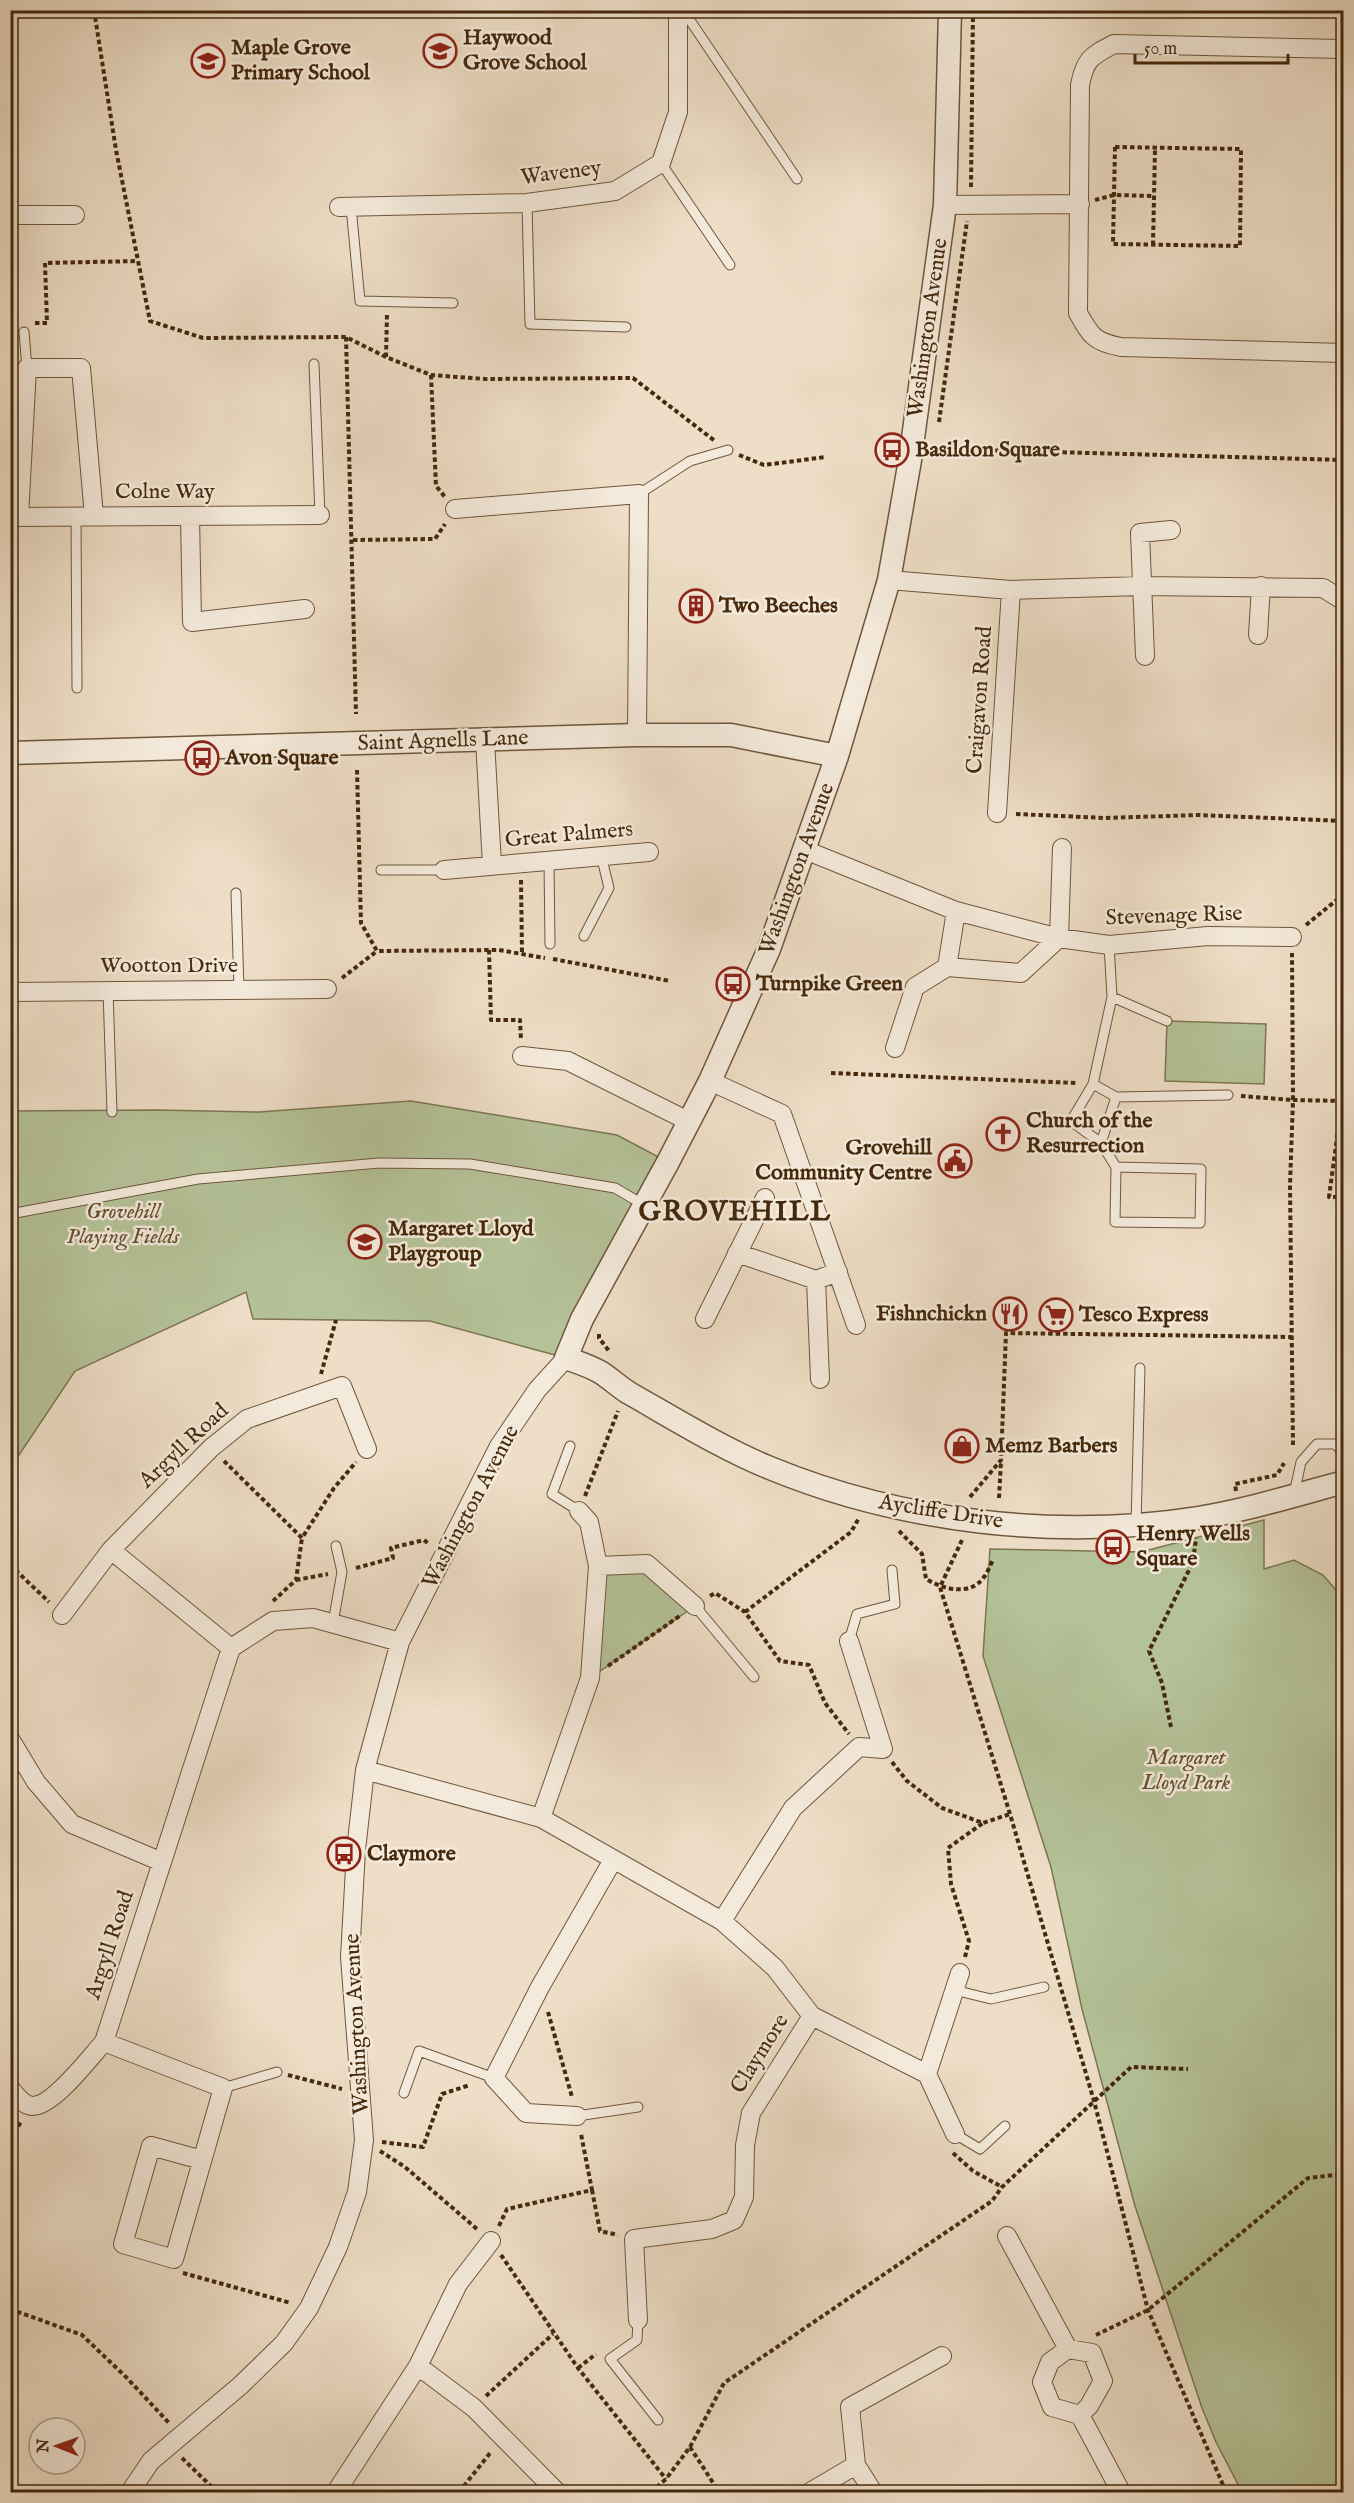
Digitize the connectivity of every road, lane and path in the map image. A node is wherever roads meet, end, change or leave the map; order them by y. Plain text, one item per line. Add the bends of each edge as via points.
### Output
1 (28, 10) edge
2 (678, 10) edge
3 (683, 10) edge
4 (950, 10) edge
5 (10, 12) edge
6 (1344, 49) edge
7 (1155, 148) junction
8 (661, 163) junction
9 (797, 178) dead end
10 (1114, 195) junction
11 (1154, 196) junction
12 (527, 203) junction
13 (1080, 204) junction
14 (945, 206) junction
15 (345, 207) joint
16 (10, 215) edge
17 (75, 215) dead end
18 (1153, 245) junction
19 (138, 261) dead end
20 (730, 265) dead end
21 (387, 302) junction
22 (453, 303) dead end
23 (26, 327) joint
24 (626, 327) dead end
25 (346, 337) dead end
26 (1344, 352) edge
27 (386, 357) dead end
28 (314, 364) dead end
29 (27, 368) junction
30 (431, 375) dead end
31 (728, 450) dead end
32 (980, 450) dead end
33 (1342, 460) edge
34 (639, 494) junction
35 (455, 509) junction
36 (320, 514) joint
37 (85, 516) junction
38 (190, 516) junction
39 (15, 517) edge
40 (1170, 530) dead end
41 (353, 540) junction
42 (889, 580) junction
43 (1141, 586) junction
44 (1261, 586) junction
45 (1011, 590) junction
46 (1341, 600) edge
47 (305, 609) dead end
48 (1258, 635) dead end
49 (1146, 656) dead end
50 (77, 688) dead end
51 (356, 714) dead end
52 (638, 735) junction
53 (485, 740) junction
54 (10, 753) edge
55 (837, 756) junction
56 (357, 770) dead end
57 (997, 813) joint
58 (1344, 821) edge
59 (1062, 848) dead end
60 (805, 850) junction
61 (649, 852) dead end
62 (601, 855) junction
63 (549, 861) junction
64 (492, 865) junction
65 (381, 870) dead end
66 (444, 870) joint
67 (521, 880) dead end
68 (236, 893) dead end
69 (1344, 894) edge
70 (956, 910) junction
71 (584, 936) dead end
72 (1292, 937) junction
73 (1059, 938) junction
74 (550, 944) dead end
75 (1109, 945) junction
76 (489, 950) junction
77 (377, 951) junction
78 (522, 954) junction
79 (947, 967) junction
80 (670, 981) dead end
81 (239, 989) junction
82 (327, 989) joint
83 (108, 990) junction
84 (10, 992) edge
85 (1112, 997) junction
86 (1167, 1021) dead end
87 (895, 1048) dead end
88 (522, 1056) joint
89 (831, 1073) dead end
90 (710, 1081) junction
91 (1344, 1082) edge
92 (1093, 1084) junction
93 (1228, 1095) joint
94 (1116, 1097) junction
95 (1293, 1100) junction
96 (1343, 1101) edge
97 (112, 1112) dead end
98 (688, 1121) junction
99 (1101, 1143) junction
100 (1116, 1167) junction
101 (1344, 1197) edge
102 (765, 1198) dead end
103 (644, 1205) junction
104 (10, 1214) edge
105 (737, 1253) junction
106 (838, 1272) junction
107 (816, 1280) junction
108 (705, 1319) dead end
109 (336, 1320) dead end
110 (856, 1325) dead end
111 (1292, 1337) junction
112 (566, 1358) junction
113 (1140, 1368) dead end
114 (820, 1379) dead end
115 (626, 1391) junction
116 (316, 1395) junction
117 (1298, 1441) dead end
118 (1293, 1445) junction
119 (570, 1446) dead end
120 (211, 1448) junction
121 (367, 1449) joint
122 (1289, 1453) dead end
123 (1344, 1453) edge
124 (1001, 1460) junction
125 (1286, 1461) dead end
126 (1344, 1482) edge
127 (1293, 1496) junction
128 (970, 1497) dead end
129 (999, 1498) dead end
130 (869, 1501) junction
131 (1239, 1509) junction
132 (579, 1511) junction
133 (1199, 1518) junction
134 (1136, 1525) junction
135 (302, 1538) junction
136 (962, 1540) dead end
137 (336, 1546) dead end
138 (111, 1550) junction
139 (445, 1554) junction
140 (993, 1560) dead end
141 (10, 1565) edge
142 (598, 1566) junction
143 (892, 1570) dead end
144 (342, 1572) junction
145 (296, 1580) junction
146 (940, 1587) junction
147 (695, 1606) joint
148 (745, 1612) dead end
149 (62, 1615) joint
150 (273, 1621) junction
151 (333, 1623) junction
152 (849, 1641) joint
153 (400, 1642) junction
154 (231, 1648) junction
155 (754, 1677) dead end
156 (1171, 1727) dead end
157 (10, 1739) edge
158 (883, 1749) junction
159 (365, 1770) junction
160 (1010, 1814) junction
161 (541, 1818) junction
162 (983, 1823) junction
163 (613, 1860) junction
164 (162, 1862) junction
165 (722, 1921) junction
166 (957, 1981) junction
167 (540, 1987) junction
168 (1044, 1987) dead end
169 (812, 2016) junction
170 (104, 2042) junction
171 (1188, 2069) dead end
172 (277, 2072) joint
173 (927, 2074) junction
174 (494, 2078) junction
175 (10, 2088) edge
176 (223, 2088) junction
177 (404, 2093) dead end
178 (360, 2094) junction
179 (1094, 2101) junction
180 (638, 2107) dead end
181 (577, 2116) junction
182 (1005, 2126) dead end
183 (955, 2134) junction
184 (364, 2140) junction
185 (202, 2160) junction
186 (1344, 2174) edge
187 (1002, 2187) junction
188 (592, 2190) junction
189 (1007, 2236) dead end
190 (634, 2239) junction
191 (491, 2241) junction
192 (174, 2259) junction
193 (309, 2308) junction
194 (10, 2309) edge
195 (1148, 2310) junction
196 (638, 2320) joint
197 (553, 2334) junction
198 (1068, 2349) junction
199 (942, 2356) dead end
200 (418, 2366) junction
201 (474, 2408) junction
202 (1080, 2415) junction
203 (658, 2421) dead end
204 (502, 2437) junction
205 (175, 2440) junction
206 (690, 2447) junction
207 (856, 2465) junction
208 (666, 2479) junction
209 (130, 2493) edge
210 (217, 2493) edge
211 (336, 2493) edge
212 (459, 2493) edge
213 (557, 2493) edge
214 (651, 2493) edge
215 (719, 2493) edge
216 (810, 2493) edge
217 (873, 2493) edge
218 (1121, 2493) edge
219 (1226, 2493) edge

1 - 5 path
2 - 8 street via 678,112
3 - 9 lane
4 - 14 street, Washington Avenue
6 - 13 street via 1114,44 1092,55 1083,67 1080,86
7 - 10 path via 1114,147
7 - 11 path
7 - 18 path via 1241,149 1240,246
8 - 12 street, Waveney via 615,191
8 - 20 lane
10 - 11 path
10 - 18 path via 1113,244
11 - 18 path
12 - 15 street, Waveney
12 - 24 lane via 530,324
13 - 14 street
13 - 26 street via 1078,313 1089,333 1101,343
14 - 42 street, Washington Avenue
15 - 21 lane via 360,301
16 - 17 street
19 - 23 path via 45,263 47,323
21 - 22 lane
21 - 27 path
23 - 29 lane
25 - 41 path
28 - 36 lane
29 - 37 street via 81,368
29 - 39 street
30 - 35 path via 436,486
31 - 34 lane via 690,460
32 - 33 path
33 - 46 path
34 - 35 street
34 - 52 street
35 - 41 path via 435,539
36 - 38 street, Colne Way
37 - 38 street, Colne Way
37 - 39 street, Colne Way
37 - 50 lane
38 - 47 street via 192,622
40 - 43 street via 1140,533
41 - 51 path
42 - 45 street
42 - 55 street, Washington Avenue
43 - 44 street
43 - 45 street
43 - 49 street
44 - 46 street via 1323,588
44 - 48 street
45 - 57 street, Craigavon Road
52 - 53 street, Saint Agnells Lane
52 - 55 street, Saint Agnells Lane via 731,735
53 - 54 street, Saint Agnells Lane
53 - 64 street, Great Palmers
55 - 60 street, Washington Avenue
56 - 77 path via 361,923
57 - 58 path
59 - 73 street
60 - 70 street, Stevenage Rise
60 - 90 street, Washington Avenue via 769,949
61 - 62 street, Great Palmers
62 - 63 street, Great Palmers
62 - 71 lane via 609,888
63 - 64 street, Great Palmers
63 - 74 lane
64 - 66 street, Great Palmers
65 - 66 lane
67 - 78 path
68 - 81 lane
69 - 72 path
70 - 73 street, Stevenage Rise
70 - 79 street
72 - 75 street, Stevenage Rise via 1208,936
72 - 95 path
73 - 75 street, Stevenage Rise
73 - 79 street via 1021,973
75 - 85 lane
76 - 77 path
76 - 78 path
76 - 88 path via 491,1020 520,1020
77 - 82 path
78 - 80 path
79 - 87 street via 915,987
81 - 82 street, Wootton Drive
81 - 83 street, Wootton Drive
83 - 84 street, Wootton Drive
83 - 97 lane
85 - 86 lane
85 - 92 lane
88 - 98 street via 568,1061
89 - 92 path
90 - 98 street, Washington Avenue
90 - 106 street via 782,1114
91 - 96 path
92 - 94 lane
92 - 99 lane via 1071,1121
93 - 94 lane
93 - 95 path
94 - 99 lane
95 - 96 path
95 - 111 path
96 - 101 path via 1329,1197
98 - 103 street, Washington Avenue
99 - 100 lane
100 - 100 lane via 1201,1169 1200,1223 1115,1222
102 - 105 street
103 - 104 lane via 615,1188 470,1164 379,1163 198,1179
103 - 112 street, Washington Avenue via 582,1319
105 - 107 street
105 - 108 street
106 - 107 street
106 - 110 street
107 - 114 street
109 - 116 path
111 - 118 path
111 - 124 path via 1006,1333
112 - 115 street, Aycliffe Drive via 598,1371
112 - 139 street, Washington Avenue via 537,1390 499,1446
113 - 134 lane
115 - 130 street, Aycliffe Drive via 769,1468
115 - 132 path
116 - 120 street, Argyll Road via 247,1419
116 - 121 street, Argyll Road via 342,1386
117 - 118 path
118 - 122 path
119 - 132 lane via 552,1494
120 - 135 path
120 - 138 street, Argyll Road
121 - 135 path via 334,1488
123 - 127 lane via 1335,1444 1317,1444 1301,1462
124 - 128 path
124 - 129 path
125 - 131 path via 1277,1475 1235,1484
126 - 127 street, Aycliffe Drive
127 - 131 street, Aycliffe Drive
130 - 134 street, Aycliffe Drive via 967,1520 1075,1528
130 - 148 path via 851,1532
131 - 133 street, Aycliffe Drive
132 - 142 street via 589,1522
133 - 134 street, Aycliffe Drive
133 - 156 path via 1193,1562 1149,1651 1162,1683
135 - 145 path
136 - 146 path
137 - 144 lane
138 - 149 street, Argyll Road
138 - 154 street
139 - 144 path via 424,1540 391,1548 393,1558
139 - 153 street, Washington Avenue
140 - 146 path via 983,1579 964,1590
141 - 149 path
142 - 147 street via 647,1564
142 - 161 street via 590,1678
143 - 152 lane via 895,1604 857,1614
144 - 145 path
144 - 151 lane
145 - 150 path via 266,1608
146 - 160 path
147 - 155 lane
150 - 151 street via 313,1618
150 - 154 street
151 - 153 street
152 - 158 street
153 - 159 street, Washington Avenue
154 - 164 street, Argyll Road
157 - 164 street via 36,1782 72,1824
158 - 162 path via 907,1781 942,1808
158 - 165 street via 859,1747 792,1808
159 - 161 street, Claymore
159 - 178 street, Washington Avenue via 350,1958
160 - 162 path
160 - 179 path
161 - 163 street, Claymore
162 - 166 path via 948,1848 951,1884 969,1941
163 - 165 street, Claymore
163 - 167 street
164 - 170 street, Argyll Road
165 - 169 street, Claymore via 775,1968
166 - 168 lane via 991,1999
166 - 173 street
167 - 174 street
167 - 181 path
169 - 173 street, Claymore
169 - 190 street, Claymore via 751,2113 745,2145 744,2197 734,2220 712,2229
170 - 175 street, Argyll Road via 43,2103 31,2106 20,2101
170 - 176 street
171 - 179 path via 1131,2067
172 - 176 lane
172 - 178 path
173 - 183 street
174 - 177 lane via 419,2051
174 - 181 street via 526,2113
174 - 184 path via 442,2094 423,2147
176 - 185 street
178 - 184 street, Washington Avenue
179 - 187 path
179 - 195 path
180 - 181 lane
181 - 188 path
182 - 183 lane via 980,2149
183 - 187 path via 952,2152 973,2171
184 - 191 path via 405,2167
184 - 193 street, Washington Avenue via 357,2192 339,2247
185 - 192 street
185 - 192 street via 151,2145 123,2244
186 - 195 path via 1308,2178
187 - 206 path via 992,2200 724,2383
188 - 190 path via 600,2231
188 - 191 path via 507,2209
189 - 198 street
190 - 196 street
191 - 197 path
191 - 200 street via 458,2284
192 - 193 path via 185,2275
193 - 205 street, Washington Avenue via 284,2343
194 - 205 path via 82,2335 126,2377
195 - 198 path
195 - 219 path
196 - 203 lane via 637,2340 610,2359
197 - 201 path
197 - 208 path
198 - 202 street via 1092,2353 1103,2381
198 - 202 street via 1050,2362 1042,2382 1052,2407
199 - 207 street via 849,2407
200 - 201 street
200 - 211 street
201 - 204 street
202 - 218 street
204 - 212 path
204 - 213 street
205 - 209 street, Washington Avenue via 152,2461
205 - 210 path
206 - 208 path
206 - 215 path
207 - 216 street
207 - 217 street
208 - 214 path

